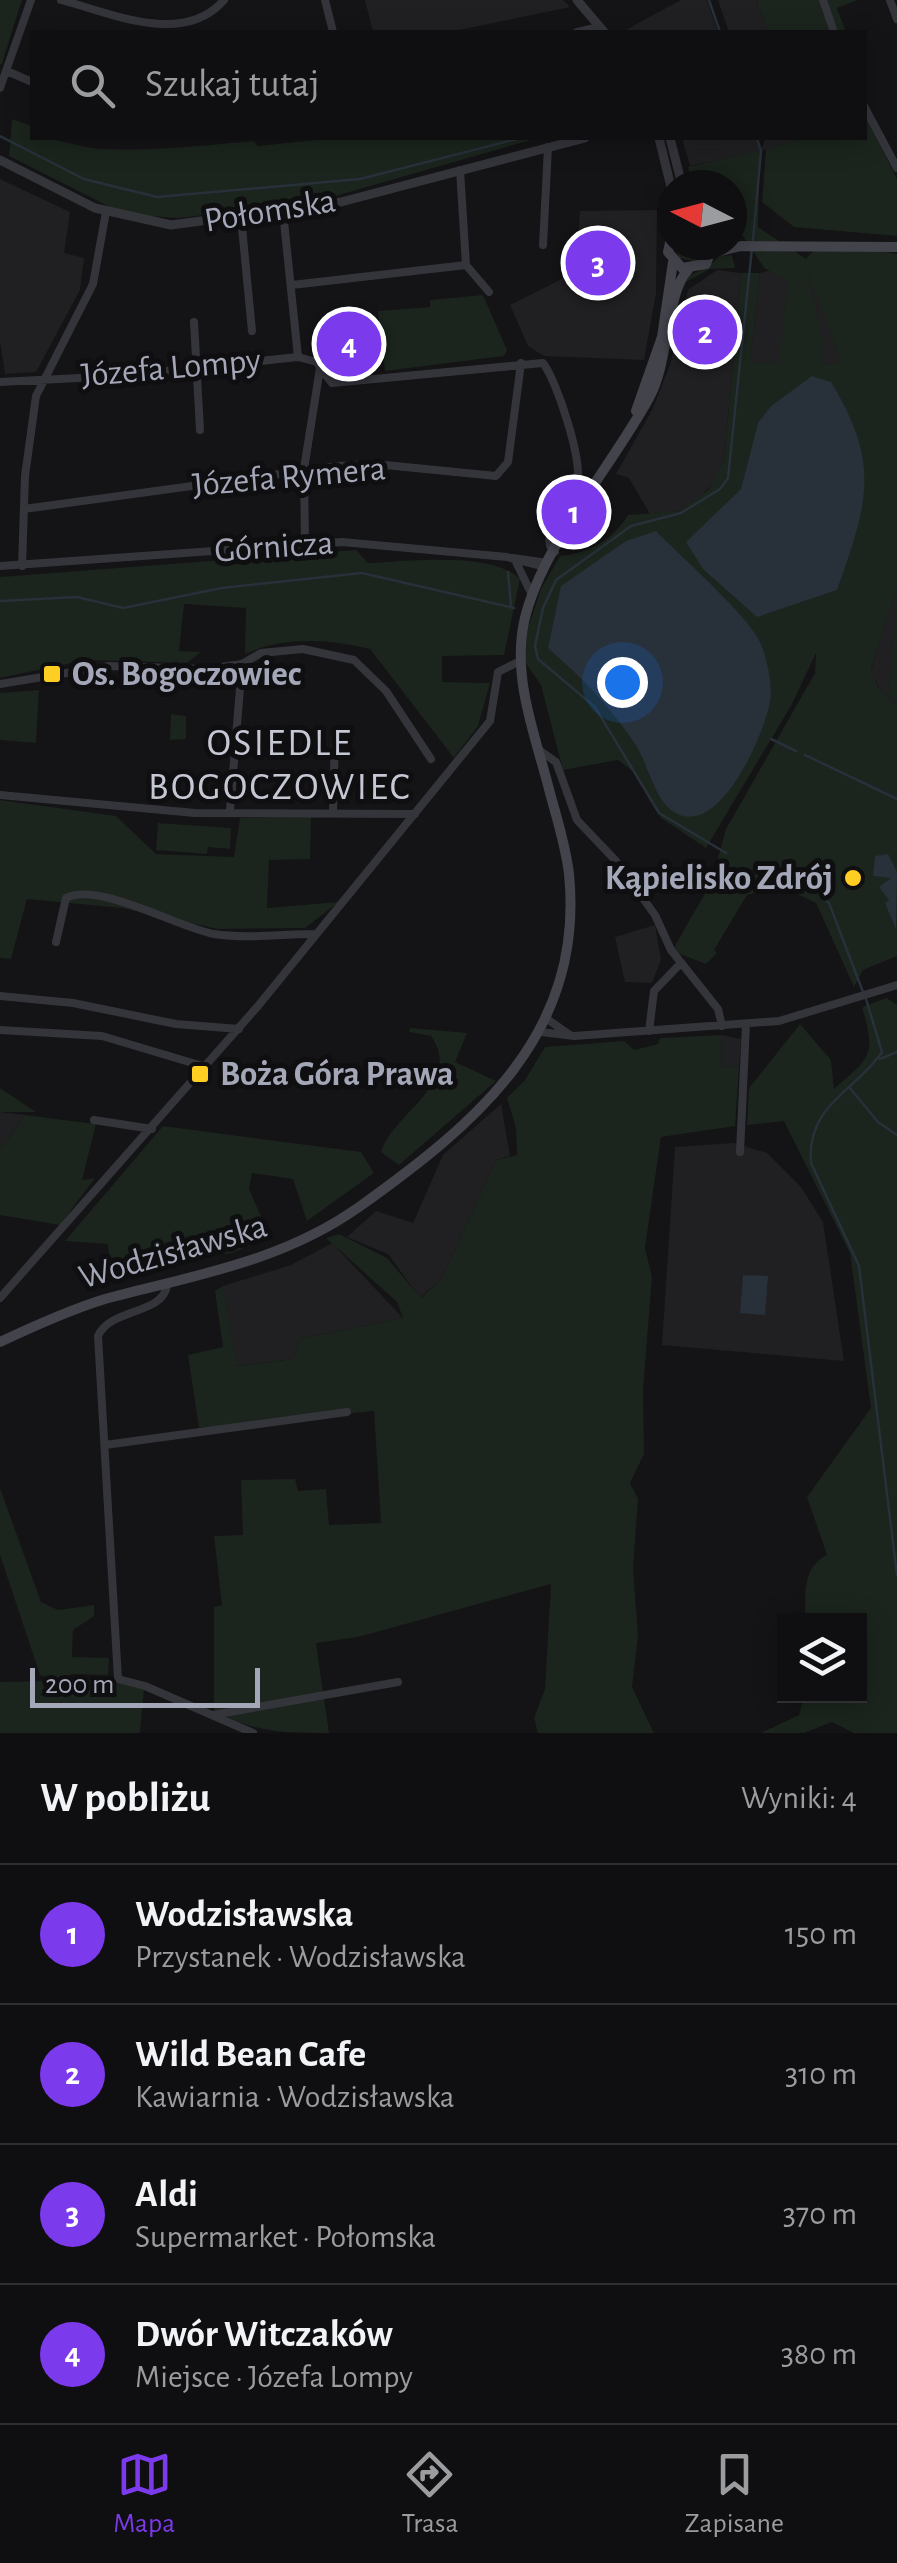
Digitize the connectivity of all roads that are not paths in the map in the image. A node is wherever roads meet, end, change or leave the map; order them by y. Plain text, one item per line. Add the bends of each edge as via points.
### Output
1 (31, 0) edge
2 (61, 0) edge
3 (224, 0) edge
4 (325, 0) edge
5 (577, 0) edge
6 (823, 0) edge
7 (890, 0) edge
8 (897, 19) edge
9 (332, 30) edge
10 (602, 30) edge
11 (833, 30) edge
12 (8, 71) junction
13 (30, 81) edge
14 (0, 88) edge
15 (867, 111) edge
16 (577, 140) edge
17 (661, 140) edge
18 (661, 140) edge
19 (548, 147) junction
20 (894, 157) edge
21 (0, 160) edge
22 (897, 168) edge
23 (460, 170) junction
24 (667, 170) edge
25 (675, 170) edge
26 (106, 212) junction
27 (283, 212) junction
28 (242, 217) junction
29 (747, 245) edge
30 (543, 246) dead end
31 (897, 247) edge
32 (705, 260) edge
33 (672, 262) joint
34 (466, 264) junction
35 (688, 270) junction
36 (292, 285) junction
37 (489, 292) dead end
38 (194, 322) dead end
39 (252, 332) dead end
40 (298, 357) junction
41 (521, 363) junction
42 (194, 367) junction
43 (320, 368) junction
44 (44, 378) junction
45 (0, 382) edge
46 (631, 426) junction
47 (200, 430) dead end
48 (304, 469) junction
49 (24, 509) junction
50 (305, 545) junction
51 (555, 552) junction
52 (513, 558) junction
53 (546, 565) junction
54 (0, 566) edge
55 (22, 566) junction
56 (532, 596) junction
57 (520, 661) junction
58 (242, 664) junction
59 (0, 684) edge
60 (335, 734) dead end
61 (539, 750) junction
62 (432, 759) dead end
63 (0, 795) edge
64 (230, 810) junction
65 (333, 813) junction
66 (415, 814) junction
67 (316, 934) junction
68 (56, 942) dead end
69 (680, 964) junction
70 (897, 986) edge
71 (0, 996) edge
72 (547, 1019) junction
73 (746, 1024) junction
74 (722, 1026) junction
75 (238, 1028) junction
76 (0, 1030) edge
77 (541, 1032) junction
78 (649, 1032) junction
79 (570, 1035) junction
80 (206, 1067) junction
81 (94, 1120) dead end
82 (152, 1129) junction
83 (740, 1152) dead end
84 (167, 1286) junction
85 (0, 1298) edge
86 (0, 1342) edge
87 (347, 1412) dead end
88 (105, 1445) junction
89 (398, 1682) dead end
90 (212, 1715) junction
91 (254, 1733) edge

1 - 12 street
2 - 3 street via 178,25
4 - 9 street
5 - 10 street
6 - 11 street
7 - 8 street
12 - 13 street
12 - 14 street
15 - 20 street
16 - 19 street, Połomska
17 - 25 street
18 - 24 street
19 - 23 street, Połomska
19 - 30 street
20 - 22 street
21 - 26 street, Połomska
23 - 27 street, Połomska
23 - 34 street
26 - 28 street, Połomska via 171,225
26 - 44 street via 93,284
27 - 28 street, Połomska
27 - 36 street
28 - 39 street
29 - 31 main road
32 - 35 main road
33 - 35 main road
33 - 46 main road, Wodzisławska via 662,337
34 - 36 street
34 - 37 street
35 - 46 main road, Wodzisławska via 676,287 656,386
36 - 40 street
38 - 42 street
40 - 42 street, Józefa Lompy
40 - 43 street
41 - 43 street via 332,383
41 - 48 street, Józefa Rymera via 508,462 496,476 375,464
41 - 51 street via 547,368 578,466 575,488 548,537
42 - 44 street, Józefa Lompy
42 - 47 street
43 - 48 street
44 - 45 street, Józefa Lompy
44 - 49 street via 33,414
46 - 51 main road, Wodzisławska
48 - 49 street, Józefa Rymera
48 - 50 street
49 - 55 street
50 - 52 street, Górnicza via 378,542
50 - 55 street, Górnicza
51 - 53 main road, Wodzisławska
52 - 53 street, Górnicza
52 - 56 street
53 - 56 main road, Wodzisławska
54 - 55 street, Górnicza
56 - 57 main road, Wodzisławska
57 - 61 main road, Wodzisławska
57 - 66 street via 498,672 490,720
58 - 59 street via 109,666
58 - 62 street via 261,652 303,649 354,660 386,691
58 - 64 street
60 - 65 street
61 - 69 street via 556,762 577,820 616,861
61 - 72 main road, Wodzisławska via 569,872 563,971
63 - 64 street via 178,812
64 - 65 street
65 - 66 street
66 - 67 street
67 - 68 street via 214,934 75,894 66,898
67 - 75 street
69 - 74 street via 718,1009
69 - 78 street via 654,991
70 - 73 street via 803,1016
71 - 75 street
72 - 77 main road, Wodzisławska
72 - 79 street
73 - 74 street
73 - 83 street
74 - 78 street
75 - 80 street
76 - 80 street via 102,1036
77 - 79 street
77 - 84 main road, Wodzisławska via 482,1108 361,1206 288,1248
78 - 79 street
80 - 82 street
81 - 82 street
82 - 85 street
84 - 86 main road, Wodzisławska via 77,1308
84 - 88 street via 160,1299 101,1329
87 - 88 street
88 - 90 street via 118,1679
89 - 90 street
90 - 91 street

